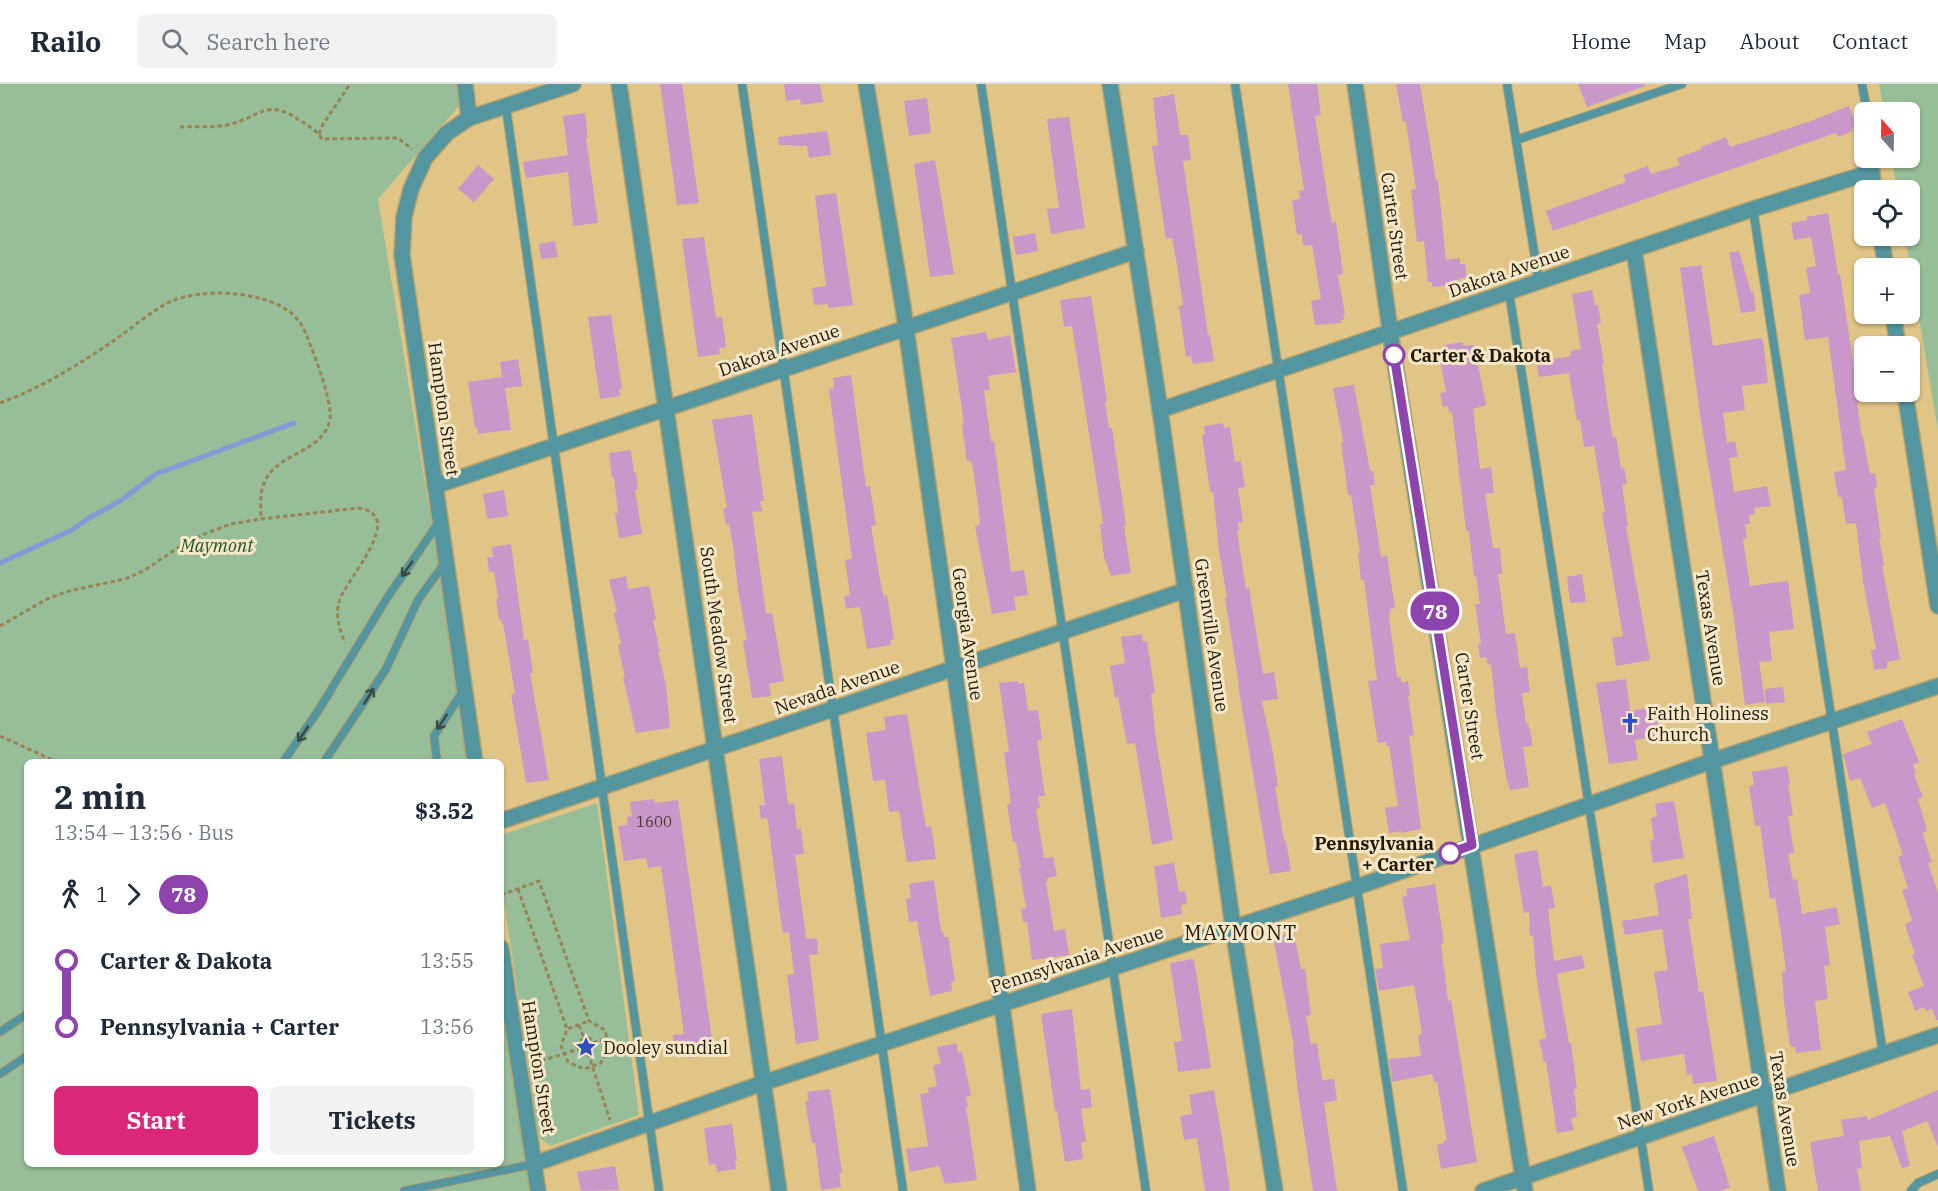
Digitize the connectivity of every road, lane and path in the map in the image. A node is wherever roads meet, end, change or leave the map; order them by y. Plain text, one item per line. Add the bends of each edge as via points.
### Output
1 (350, 84) edge
2 (465, 84) edge
3 (573, 84) edge
4 (619, 84) edge
5 (742, 84) edge
6 (866, 84) edge
7 (981, 84) edge
8 (1110, 84) edge
9 (1235, 84) edge
10 (1355, 84) edge
11 (1507, 84) edge
12 (1682, 84) edge
13 (1862, 84) edge
14 (1866, 102) edge
15 (506, 107) junction
16 (469, 118) junction
17 (180, 127) dead end
18 (319, 134) junction
19 (1516, 140) junction
20 (413, 150) dead end
21 (1866, 168) edge
22 (1753, 209) junction
23 (1634, 250) junction
24 (1136, 251) junction
25 (1539, 282) junction
26 (1012, 292) junction
27 (1509, 292) junction
28 (906, 328) junction
29 (1391, 332) junction
30 (783, 369) junction
31 (1279, 370) junction
32 (1907, 402) edge
33 (0, 403) edge
34 (666, 408) junction
35 (1160, 410) junction
36 (554, 446) junction
37 (435, 486) junction
38 (261, 519) junction
39 (439, 520) junction
40 (447, 560) junction
41 (1186, 590) junction
42 (1938, 606) edge
43 (0, 626) edge
44 (1062, 632) junction
45 (351, 656) junction
46 (954, 668) junction
47 (1938, 686) edge
48 (465, 687) junction
49 (833, 709) junction
50 (1832, 722) junction
51 (0, 736) edge
52 (715, 749) junction
53 (50, 759) edge
54 (285, 759) edge
55 (326, 759) edge
56 (437, 759) edge
57 (475, 759) edge
58 (1712, 761) junction
59 (602, 787) junction
60 (1589, 806) junction
61 (504, 820) edge
62 (1472, 845) junction
63 (1357, 887) junction
64 (518, 888) junction
65 (504, 893) edge
66 (1233, 927) junction
67 (504, 967) edge
68 (1113, 968) junction
69 (1001, 1005) junction
70 (24, 1016) edge
71 (589, 1021) junction
72 (579, 1025) junction
73 (567, 1029) junction
74 (0, 1032) edge
75 (1938, 1035) edge
76 (584, 1038) junction
77 (607, 1038) junction
78 (593, 1043) junction
79 (882, 1044) junction
80 (579, 1049) junction
81 (564, 1053) junction
82 (588, 1053) junction
83 (1883, 1054) junction
84 (24, 1058) edge
85 (520, 1067) junction
86 (592, 1067) junction
87 (0, 1074) edge
88 (763, 1083) junction
89 (1764, 1096) junction
90 (610, 1121) dead end
91 (650, 1124) junction
92 (1640, 1137) junction
93 (534, 1164) junction
94 (498, 1168) edge
95 (1938, 1174) edge
96 (1524, 1184) edge
97 (404, 1191) edge
98 (538, 1191) edge
99 (659, 1191) edge
100 (779, 1191) edge
101 (903, 1191) edge
102 (1028, 1191) edge
103 (1146, 1191) edge
104 (1275, 1191) edge
105 (1403, 1191) edge
106 (1484, 1191) edge
107 (1649, 1191) edge
108 (1778, 1191) edge
109 (1911, 1191) edge

1 - 18 path
2 - 16 street
3 - 15 street, Hampton Street
4 - 34 street, South Meadow Street
5 - 30 lane
6 - 28 street, Georgia Avenue
7 - 26 lane
8 - 24 street, Greenville Avenue
9 - 31 lane
10 - 29 street, Carter Street
11 - 19 lane
12 - 19 lane
13 - 14 lane
15 - 16 street, Hampton Street
15 - 36 lane
16 - 37 street, Hampton Street via 447,133 425,158 404,217 402,255
17 - 18 path via 224,125 270,108 282,110
18 - 20 path via 329,140 398,138
19 - 25 lane
21 - 22 street, Dakota Avenue
22 - 23 street, Dakota Avenue
22 - 50 lane
23 - 25 street, Dakota Avenue
23 - 58 street, Texas Avenue
24 - 26 street, Dakota Avenue
24 - 35 street, Greenville Avenue
25 - 27 street, Dakota Avenue
26 - 28 street, Dakota Avenue
26 - 44 lane
27 - 29 street, Dakota Avenue
27 - 60 lane
28 - 30 street, Dakota Avenue
28 - 46 street, Georgia Avenue
29 - 31 street, Dakota Avenue
29 - 62 street, Carter Street
30 - 34 street, Dakota Avenue
30 - 49 lane
31 - 35 street, Dakota Avenue
31 - 63 lane
32 - 42 street
33 - 38 path via 95,353 172,301 211,292 271,302 288,310 306,334 321,371 330,419 316,442 270,472 263,486
34 - 36 street, Dakota Avenue
34 - 52 street, South Meadow Street
35 - 41 street, Greenville Avenue
36 - 37 street, Dakota Avenue
36 - 59 lane
37 - 39 street, Hampton Street
38 - 43 path via 207,532 145,570 47,599
38 - 45 path via 358,508 377,518 379,532 374,544 343,592 337,612 340,633
39 - 40 street, Hampton Street
39 -> 45 lane
40 - 48 street, Hampton Street
55 -> 40 lane via 386,669 418,600
41 - 44 street, Nevada Avenue
41 - 66 street, Greenville Avenue
44 - 46 street, Nevada Avenue
44 - 68 lane
45 -> 54 lane
46 - 49 street, Nevada Avenue
46 - 69 street, Georgia Avenue
47 - 50 street, Pennsylvania Avenue
48 -> 56 lane via 434,736
48 - 57 street, Hampton Street
49 - 52 street, Nevada Avenue
49 - 79 lane
50 - 58 street, Pennsylvania Avenue
50 - 83 lane
51 - 53 path
52 - 59 street, Nevada Avenue
52 - 88 street, South Meadow Street
58 - 60 street, Pennsylvania Avenue
58 - 89 street, Texas Avenue
59 - 61 street, Nevada Avenue
59 - 91 lane
60 - 62 street, Pennsylvania Avenue
60 - 92 lane
62 - 63 street, Pennsylvania Avenue
62 - 96 street, Carter Street
63 - 66 street, Pennsylvania Avenue
63 - 105 lane
64 - 65 path
64 - 71 path via 539,881
64 - 73 path
66 - 68 street, Pennsylvania Avenue
66 - 104 street, Greenville Avenue
67 - 85 street, Hampton Street
68 - 69 street, Pennsylvania Avenue
68 - 103 lane
69 - 79 street, Pennsylvania Avenue
69 - 102 street, Georgia Avenue
70 - 74 lane
71 - 72 path
71 - 77 path via 604,1030
72 - 73 path
72 - 76 path
73 - 81 path via 561,1046
75 - 83 street, New York Avenue
76 - 78 path
76 - 80 path
77 - 78 path
77 - 86 path via 609,1047 601,1064
78 - 82 path via 593,1050
79 - 88 street, Pennsylvania Avenue
79 - 101 lane
80 - 81 path
80 - 82 path
81 - 85 path
81 - 86 path via 568,1062 584,1069
82 - 86 path
83 - 89 street, New York Avenue
84 - 87 lane
85 - 93 street, Hampton Street
86 - 90 path
88 - 91 street, Pennsylvania Avenue
88 - 100 street, South Meadow Street
89 - 92 street, New York Avenue
89 - 108 street, Texas Avenue
91 - 93 street, Pennsylvania Avenue
91 - 99 lane
92 - 96 street, New York Avenue
92 - 107 lane
93 - 94 lane
93 - 98 street, Hampton Street
94 - 97 lane
95 - 109 lane via 1918,1183
96 - 106 street, New York Avenue

